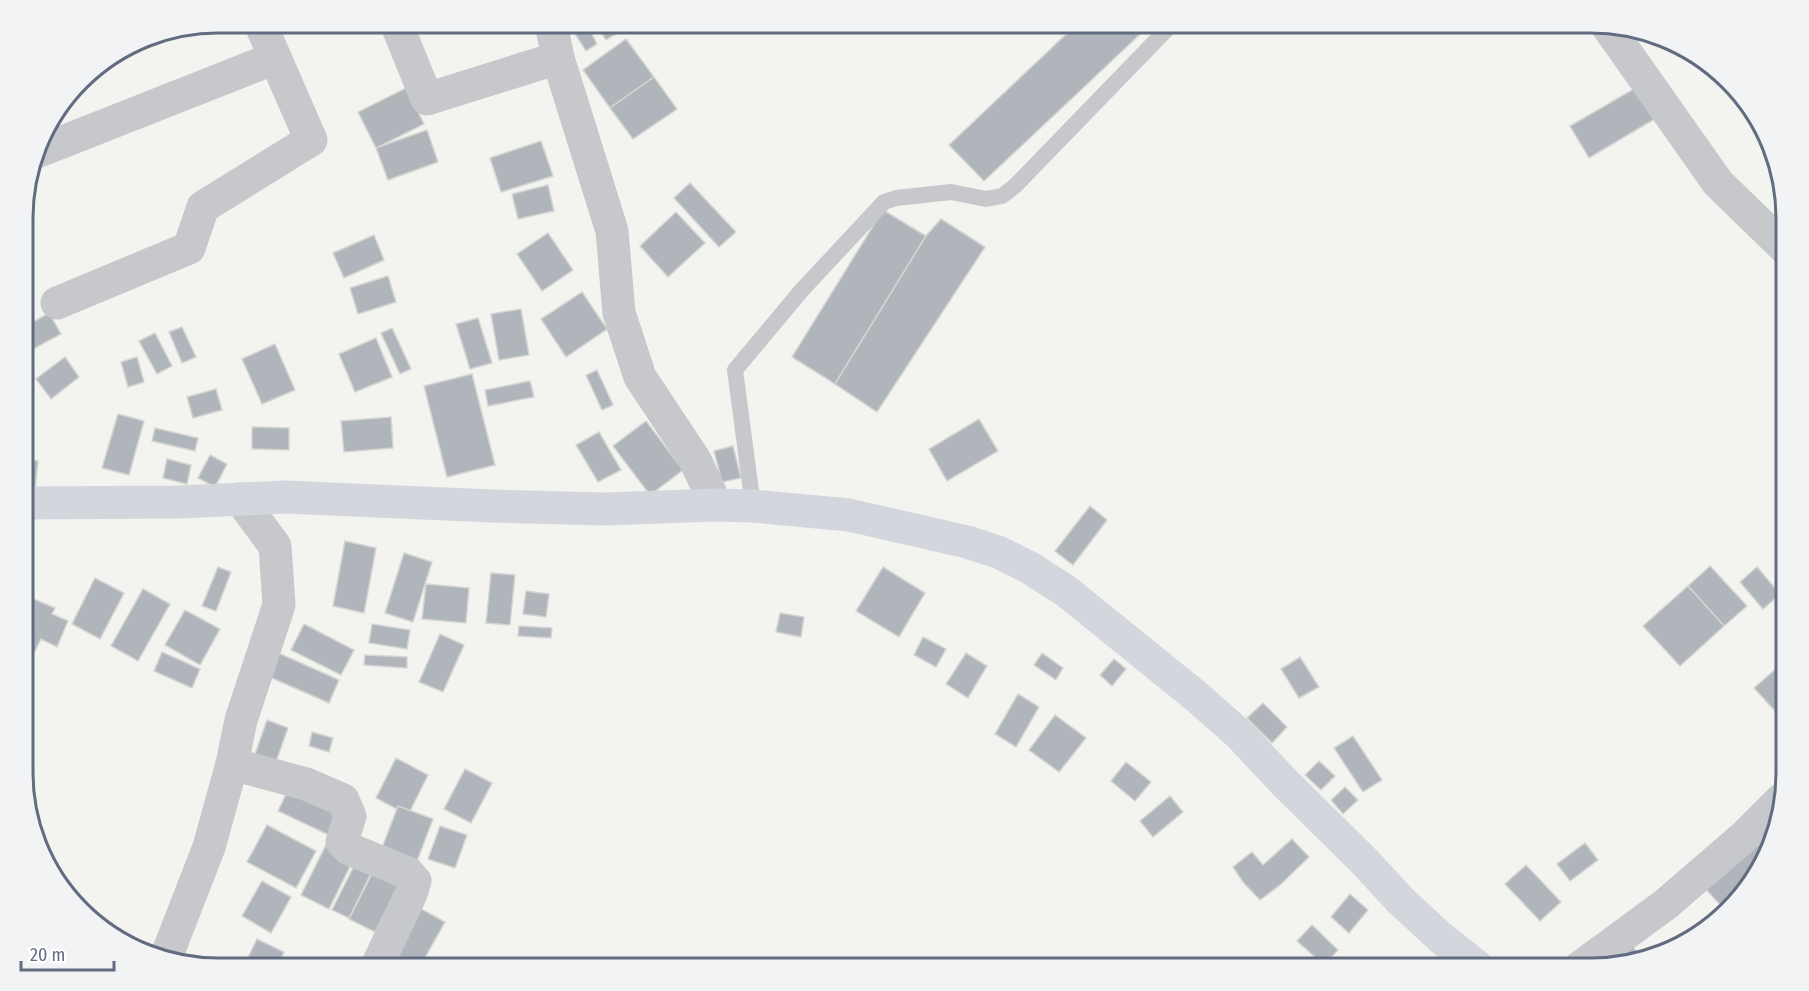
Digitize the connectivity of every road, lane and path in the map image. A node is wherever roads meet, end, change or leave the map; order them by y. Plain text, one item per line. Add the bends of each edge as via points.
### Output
1 (265, 33) edge
2 (400, 33) edge
3 (553, 33) edge
4 (1162, 33) edge
5 (1614, 35) edge
6 (275, 58) junction
7 (558, 58) junction
8 (47, 148) edge
9 (1776, 239) edge
10 (57, 303) dead end
11 (240, 499) junction
12 (33, 503) edge
13 (716, 505) junction
14 (753, 506) junction
15 (232, 764) junction
16 (1772, 809) edge
17 (168, 951) edge
18 (381, 958) edge
19 (1466, 958) edge
20 (1593, 958) edge

1 - 6 street
2 - 7 street via 427,99
3 - 7 street
4 - 14 lane via 1002,196 986,199 951,192 884,202 801,291 735,369
5 - 9 street via 1718,183
6 - 8 street
6 - 10 street via 311,140 203,207 189,248
7 - 13 street via 612,231 619,313 640,376 695,460
11 - 12 street
11 - 13 street via 285,496 605,509
11 - 15 street via 274,546 279,605 241,720
13 - 14 street
14 - 19 street via 849,515 967,542 998,552 1066,591 1240,735 1401,901
15 - 17 street via 209,847
15 - 18 street via 306,784 343,800 350,816 342,842 349,849 408,873 415,881
16 - 20 street via 1666,904

